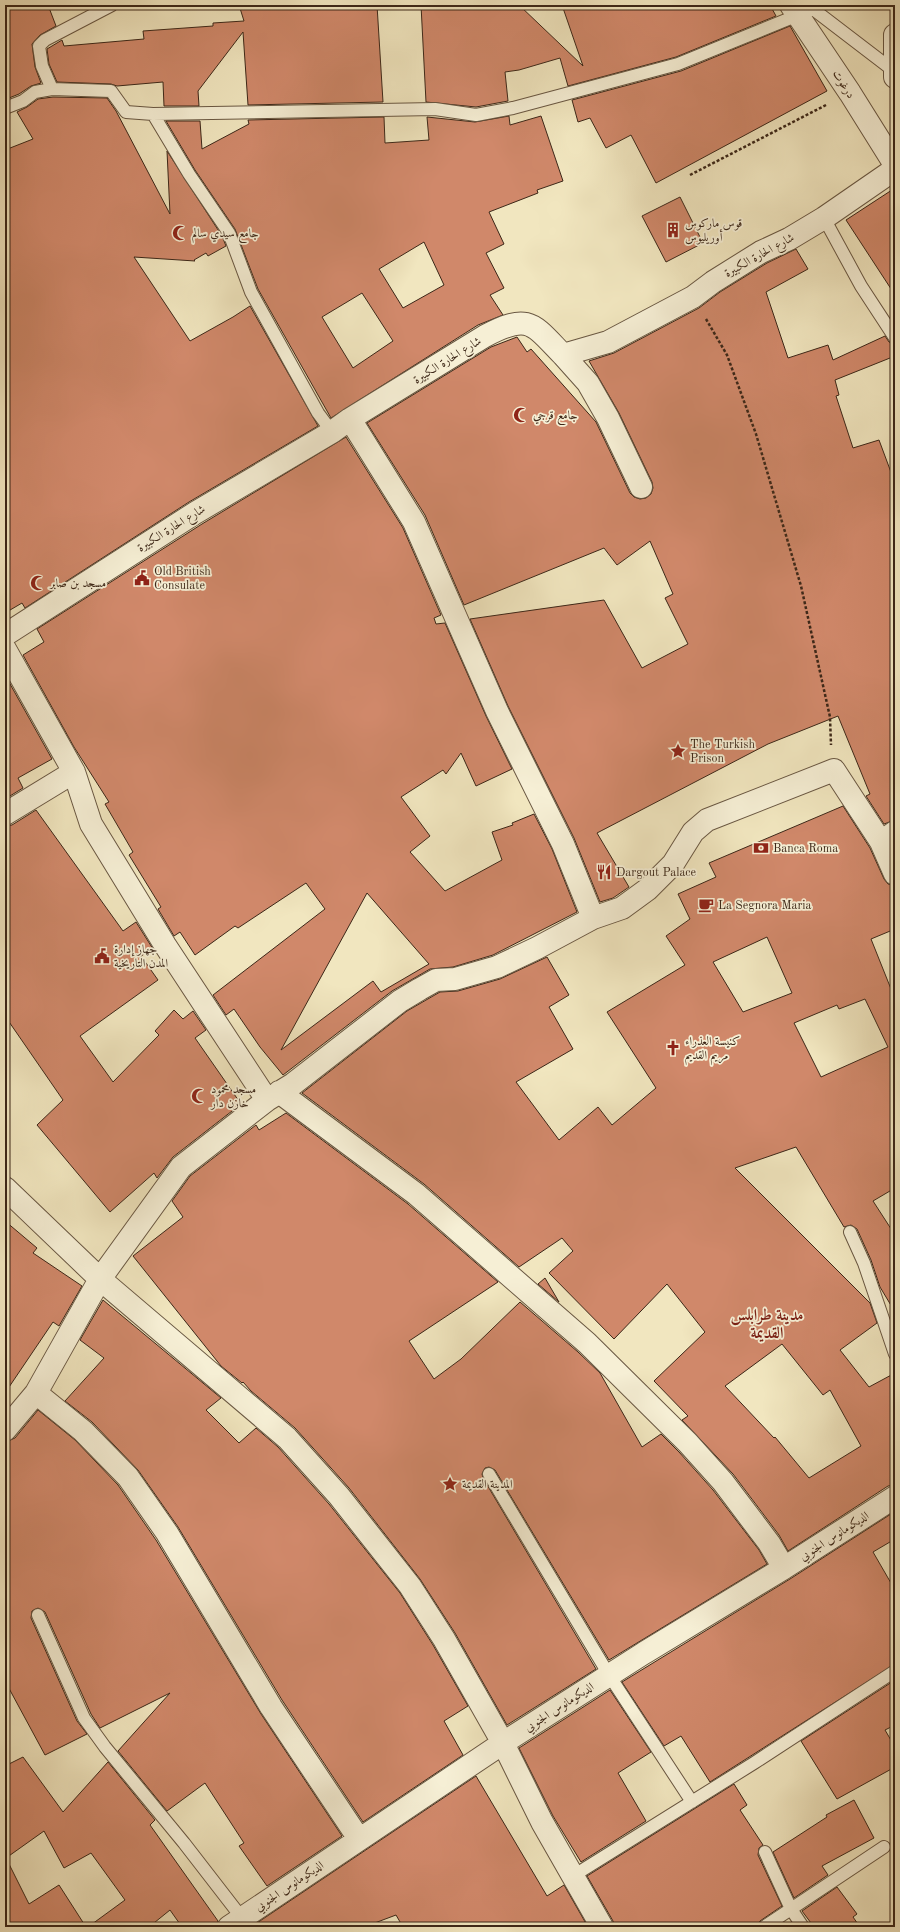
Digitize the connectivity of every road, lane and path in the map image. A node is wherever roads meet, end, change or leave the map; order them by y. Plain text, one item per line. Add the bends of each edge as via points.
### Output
1 (112, 5) edge
2 (794, 10) edge
3 (895, 36) edge
4 (894, 74) edge
5 (52, 89) junction
6 (850, 93) junction
7 (5, 108) edge
8 (153, 114) junction
9 (895, 166) edge
10 (895, 169) edge
11 (690, 175) dead end
12 (824, 218) junction
13 (693, 297) junction
14 (895, 338) edge
15 (564, 355) junction
16 (350, 420) junction
17 (332, 432) junction
18 (641, 487) dead end
19 (5, 635) edge
20 (5, 649) edge
21 (834, 770) junction
22 (74, 772) junction
23 (5, 814) edge
24 (888, 837) edge
25 (895, 874) edge
26 (593, 918) junction
27 (273, 1096) junction
28 (5, 1188) edge
29 (850, 1232) dead end
30 (100, 1279) junction
31 (895, 1354) edge
32 (36, 1393) junction
33 (5, 1430) edge
34 (489, 1474) dead end
35 (895, 1497) edge
36 (784, 1568) junction
37 (38, 1615) dead end
38 (895, 1670) edge
39 (609, 1675) junction
40 (503, 1743) junction
41 (692, 1802) junction
42 (359, 1839) junction
43 (884, 1847) dead end
44 (765, 1852) dead end
45 (573, 1876) junction
46 (791, 1909) junction
47 (236, 1923) edge
48 (602, 1927) edge
49 (764, 1927) edge
50 (803, 1927) edge

1 - 5 lane via 45,40 39,46 42,66
2 - 4 lane via 812,9
2 - 6 street, درغوت
2 - 8 lane via 678,64 513,108 476,115 435,109
3 - 4 street
5 - 7 lane via 35,92 23,101
5 - 8 lane via 111,91 126,112
6 - 9 street, درغوت
6 - 11 path
8 - 17 lane via 229,233 251,292 318,413
10 - 12 street, شارع الحارة الكبيرة
12 - 13 street, شارع الحارة الكبيرة via 755,256
12 - 14 lane via 861,286
13 - 15 street, شارع الحارة الكبيرة via 608,342
13 - 21 path via 727,355 756,434 803,594 830,717
15 - 16 street, شارع الحارة الكبيرة via 538,329 521,322 502,327
15 - 18 street via 588,383
16 - 17 street, شارع الحارة الكبيرة
16 - 26 street via 414,522 497,711 564,844
17 - 19 street, شارع الحارة الكبيرة via 195,513
20 - 22 street
21 - 24 street
21 - 26 street via 707,820 693,832 673,864 648,889 622,908
22 - 23 street
22 - 27 street via 91,824 166,945
24 - 25 street
26 - 27 street via 497,967 455,978 436,980 400,1001 293,1084
27 - 30 street via 180,1167
27 - 36 street via 416,1194 587,1343 683,1437 718,1476 769,1543
28 - 30 street
29 - 31 lane via 864,1263
30 - 32 street
30 - 40 street via 287,1438 339,1496 410,1586 444,1639
32 - 33 street
32 - 42 street via 83,1430 128,1477 167,1533 275,1714
34 - 39 lane
35 - 36 street, الديكومانوس الجنوبي
36 - 39 street, الديكومانوس الجنوبي
37 - 47 lane via 84,1718 184,1843
38 - 41 lane
39 - 40 street, الديكومانوس الجنوبي
39 - 41 lane
40 - 42 street, الديكومانوس الجنوبي
40 - 45 street via 542,1822
41 - 45 lane
42 - 47 street, الديكومانوس الجنوبي
43 - 46 lane
44 - 46 lane
45 - 48 street
46 - 49 lane
46 - 50 lane

